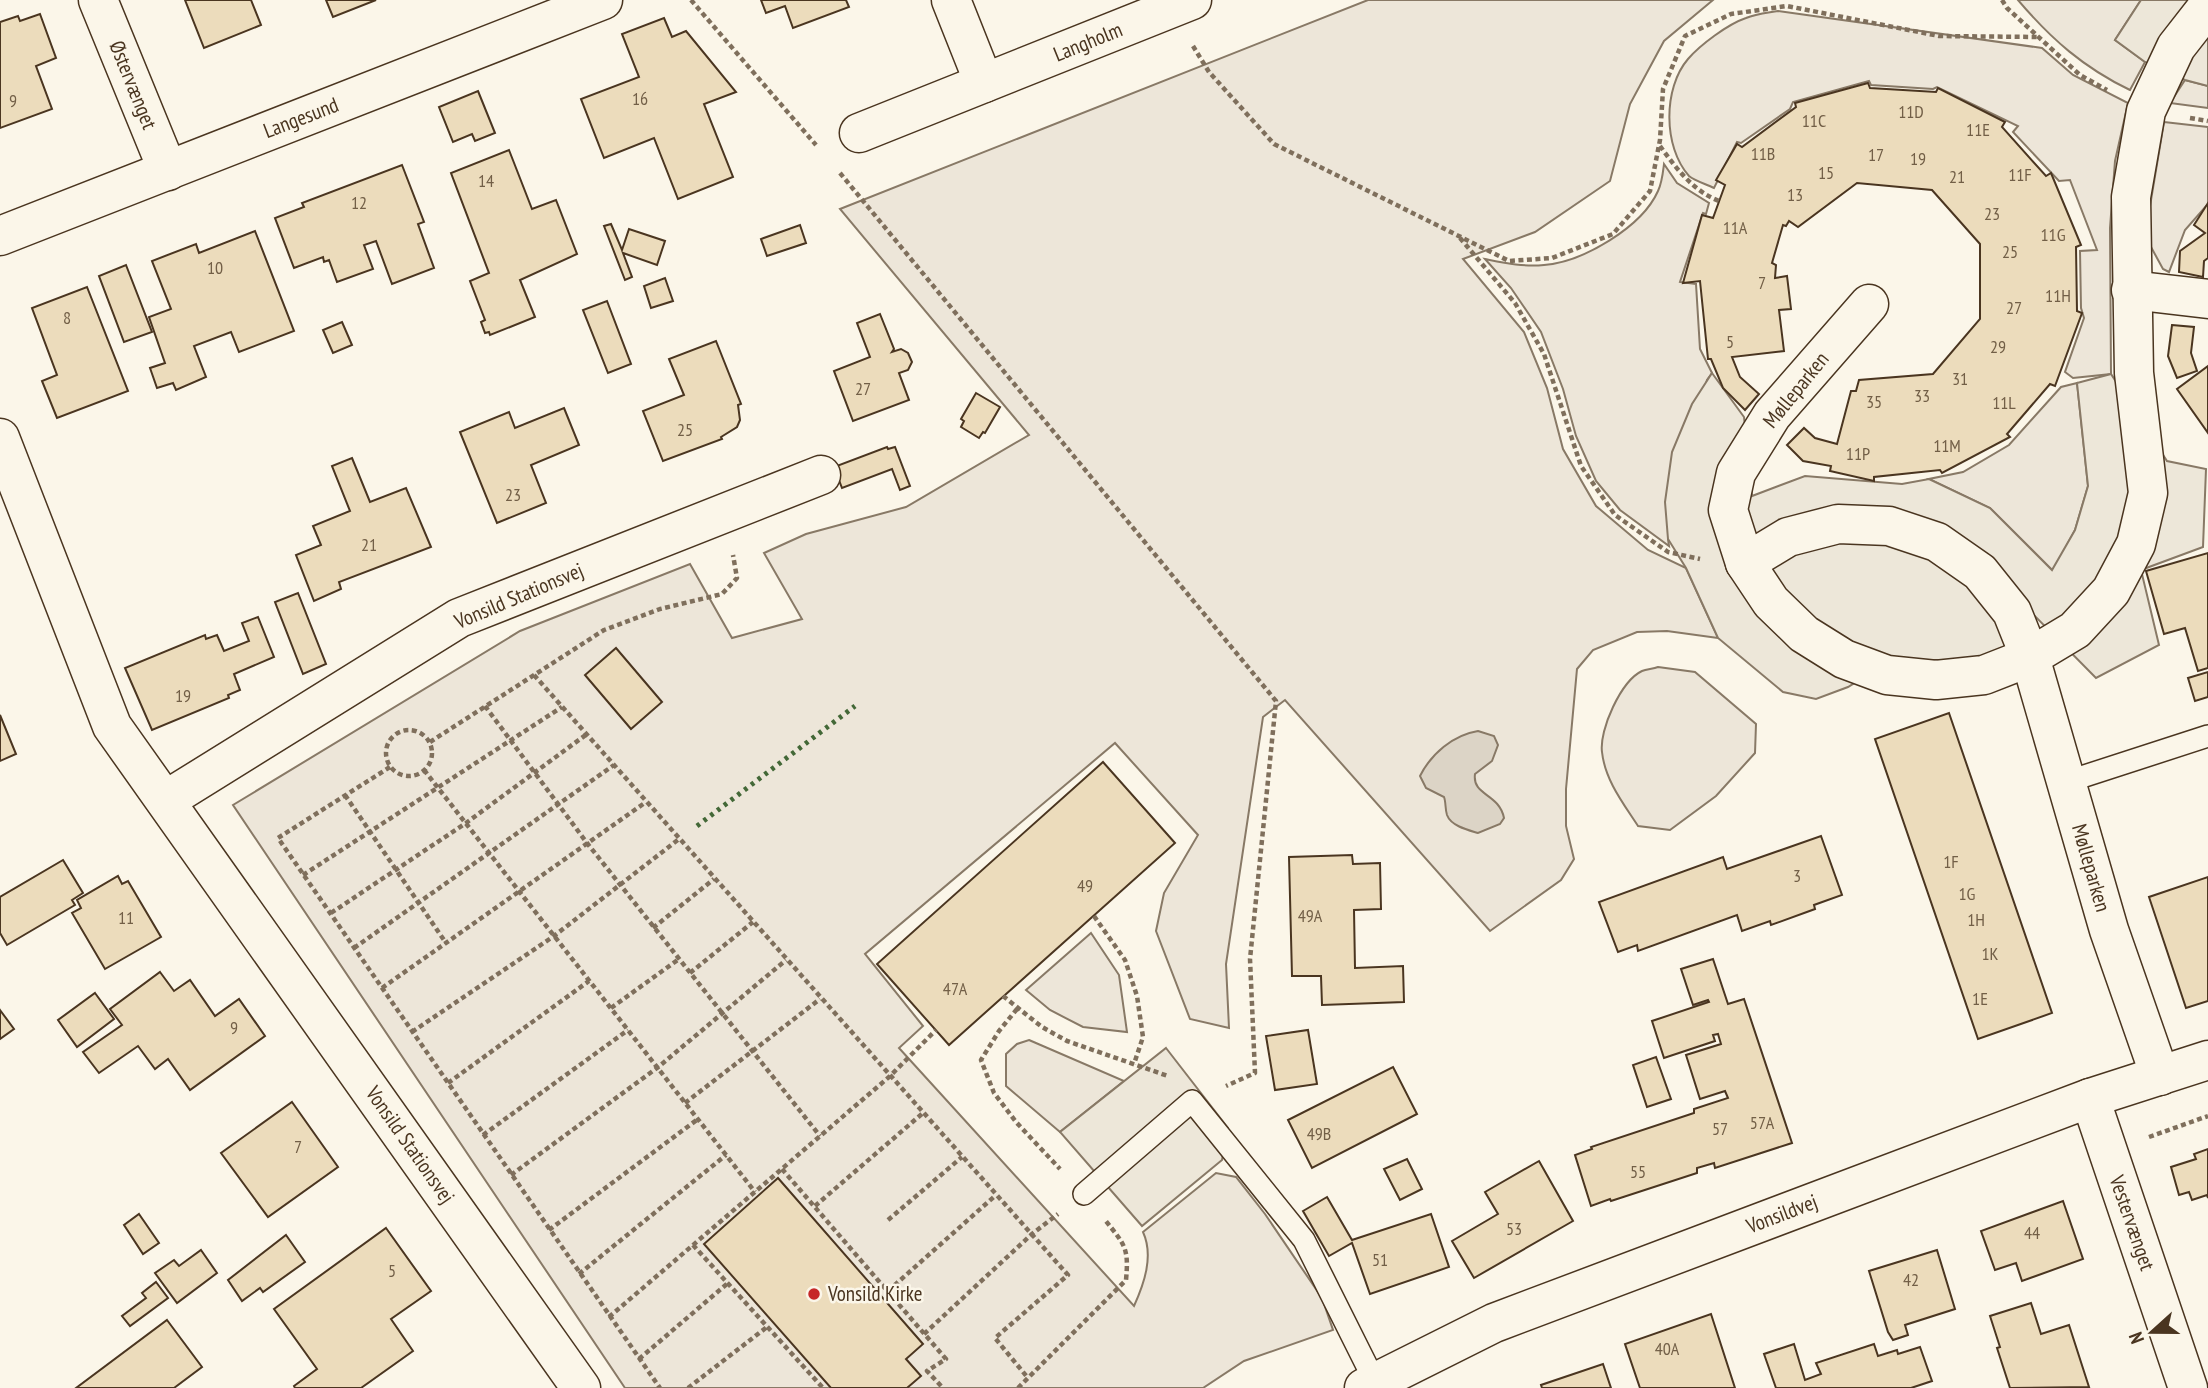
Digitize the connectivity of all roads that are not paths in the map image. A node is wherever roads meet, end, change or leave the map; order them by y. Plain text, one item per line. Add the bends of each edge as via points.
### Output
1 (99, 0) edge
2 (603, 0) edge
3 (951, 0) edge
4 (1181, 4) edge
5 (2208, 6) edge
6 (984, 83) junction
7 (859, 133) dead end
8 (167, 171) junction
9 (0, 236) edge
10 (2131, 290) junction
11 (2208, 299) edge
12 (1869, 304) dead end
13 (0, 438) edge
14 (821, 475) dead end
15 (1745, 563) junction
16 (2030, 657) junction
17 (2208, 736) edge
18 (2066, 782) junction
19 (166, 800) junction
20 (2208, 1060) edge
21 (2160, 1076) junction
22 (2090, 1098) junction
23 (1084, 1194) road end
24 (1370, 1385) edge
25 (581, 1388) edge
26 (2188, 1388) edge

1 - 8 street, Østervænget
2 - 8 street, Langesund
3 - 6 street
4 - 6 street, Langholm
5 - 10 street, Mølleparken via 2176,47 2146,111 2131,197
6 - 7 street, Langholm
8 - 9 street, Langesund
10 - 11 street
10 - 16 street, Mølleparken via 2134,373 2148,493 2136,544 2111,591 2075,630
12 - 15 street, Mølleparken via 1772,415 1736,473 1728,510
13 - 19 street, Vonsild Stationsvej via 113,726
14 - 19 street, Vonsild Stationsvej via 459,618
15 - 16 street, Mølleparken via 1771,602 1804,634 1844,659 1887,675 1936,680 1984,675
15 - 16 street, Mølleparken via 1788,537 1838,524 1889,526 1937,542 1980,572 2012,612
16 - 18 street, Mølleparken
17 - 18 lane
18 - 21 street, Mølleparken via 2109,930
19 - 25 street, Vonsild Stationsvej
20 - 21 street, Vonsildvej
21 - 22 street, Vonsildvej
22 - 24 street, Vonsildvej via 1494,1323
22 - 26 street, Vestervænget
23 - 24 lane via 1192,1101 1304,1240

